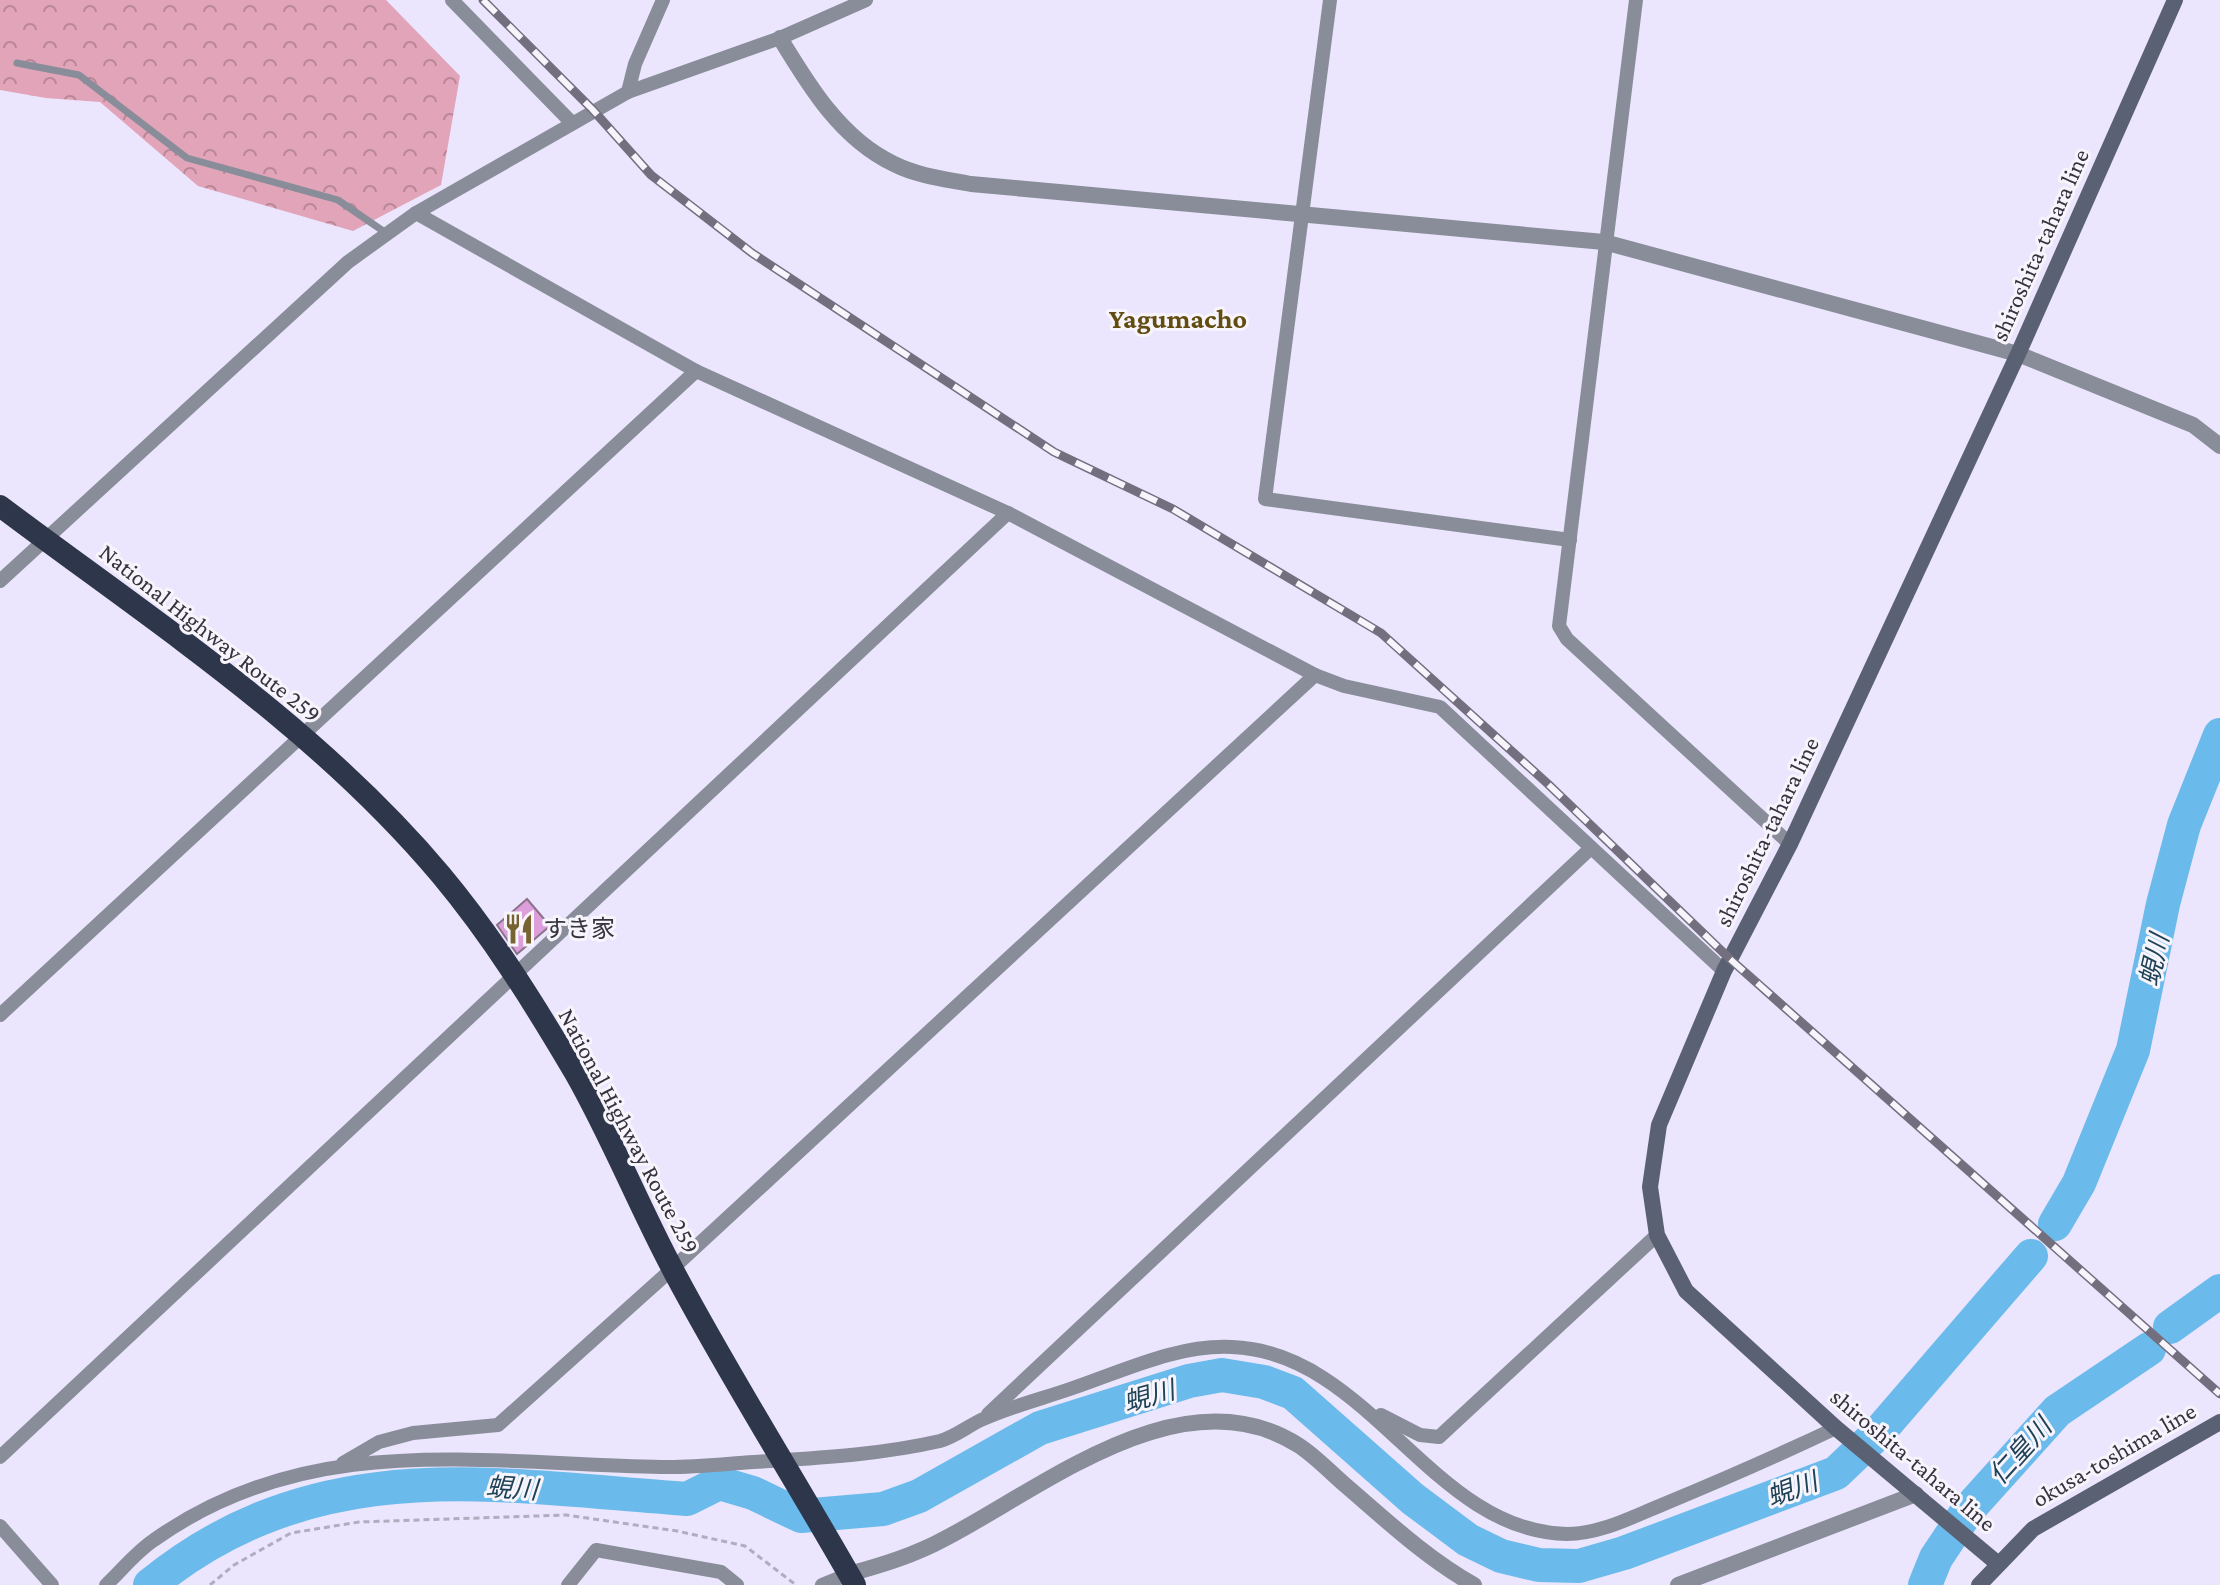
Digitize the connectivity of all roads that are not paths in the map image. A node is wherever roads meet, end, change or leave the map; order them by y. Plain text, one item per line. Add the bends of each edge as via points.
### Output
1 (452, 0) edge
2 (663, 0) edge
3 (866, 0) edge
4 (1330, 0) edge
5 (1636, 0) edge
6 (2175, 0) edge
7 (780, 38) junction
8 (17, 63) dead end
9 (628, 92) junction
10 (571, 122) junction
11 (1300, 212) junction
12 (416, 213) junction
13 (388, 234) junction
14 (1604, 242) junction
15 (2018, 354) junction
16 (696, 371) junction
17 (2220, 446) edge
18 (0, 506) edge
19 (1008, 513) junction
20 (45, 540) junction
21 (1570, 540) junction
22 (0, 581) edge
23 (1315, 675) junction
24 (302, 735) junction
25 (1790, 844) junction
26 (1591, 848) junction
27 (1724, 971) junction
28 (516, 977) junction
29 (0, 1015) edge
30 (1657, 1235) junction
31 (672, 1269) junction
32 (1363, 1406) junction
33 (983, 1419) junction
34 (2220, 1422) edge
35 (1836, 1428) junction
36 (0, 1457) edge
37 (338, 1466) junction
38 (787, 1466) junction
39 (1916, 1494) junction
40 (0, 1526) edge
41 (1997, 1563) junction
42 (852, 1580) edge
43 (52, 1585) edge
44 (106, 1585) edge
45 (568, 1585) edge
46 (737, 1585) edge
47 (822, 1585) edge
48 (1474, 1585) edge
49 (1678, 1585) edge
50 (1979, 1585) edge

1 - 10 street
2 - 9 street
3 - 7 street
4 - 11 street
5 - 14 street
6 - 15 main road, shiroshita-tahara line
7 - 9 street
7 - 11 street via 815,95 855,138 915,173 971,184
8 - 13 lane via 79,75 187,158 338,200
9 - 10 street
10 - 12 street
11 - 14 street
11 - 21 street via 1265,499
12 - 13 street
12 - 16 street
13 - 20 street via 348,262
14 - 15 street
14 - 21 street
15 - 17 street via 2193,425
15 - 25 main road, shiroshita-tahara line
16 - 19 street
16 - 24 street
18 - 20 highway, National Highway Route 259
19 - 23 street
19 - 28 street
20 - 22 street
20 - 24 highway, National Highway Route 259
21 - 25 street via 1559,626 1567,639
23 - 26 street via 1440,707
23 - 31 street
24 - 28 highway, National Highway Route 259 via 359,787 441,876
24 - 29 street
25 - 27 main road, shiroshita-tahara line
26 - 27 street
26 - 33 street
27 - 30 main road, shiroshita-tahara line via 1659,1125 1650,1187
28 - 31 highway, National Highway Route 259 via 576,1076
28 - 36 street
30 - 32 street via 1439,1437 1420,1435
30 - 35 main road, shiroshita-tahara line via 1686,1291
31 - 37 street via 498,1425 413,1433 379,1442
31 - 38 highway, National Highway Route 259
32 - 33 street via 1285,1356 1232,1346 1182,1351
32 - 35 street via 1491,1513 1528,1529 1569,1534 1604,1528
33 - 38 street via 945,1440
34 - 41 main road, okusa-toshima line via 2033,1529
35 - 39 main road, shiroshita-tahara line
37 - 38 street via 428,1459
37 - 44 street via 257,1484 203,1509 150,1542
38 - 42 highway, National Highway Route 259
39 - 41 main road, shiroshita-tahara line
39 - 49 street
40 - 43 street
41 - 50 main road, shiroshita-tahara line
42 - 47 street
42 - 48 street via 943,1540 1109,1447 1203,1421 1262,1429 1300,1446 1427,1555
45 - 46 street via 596,1550 721,1572

